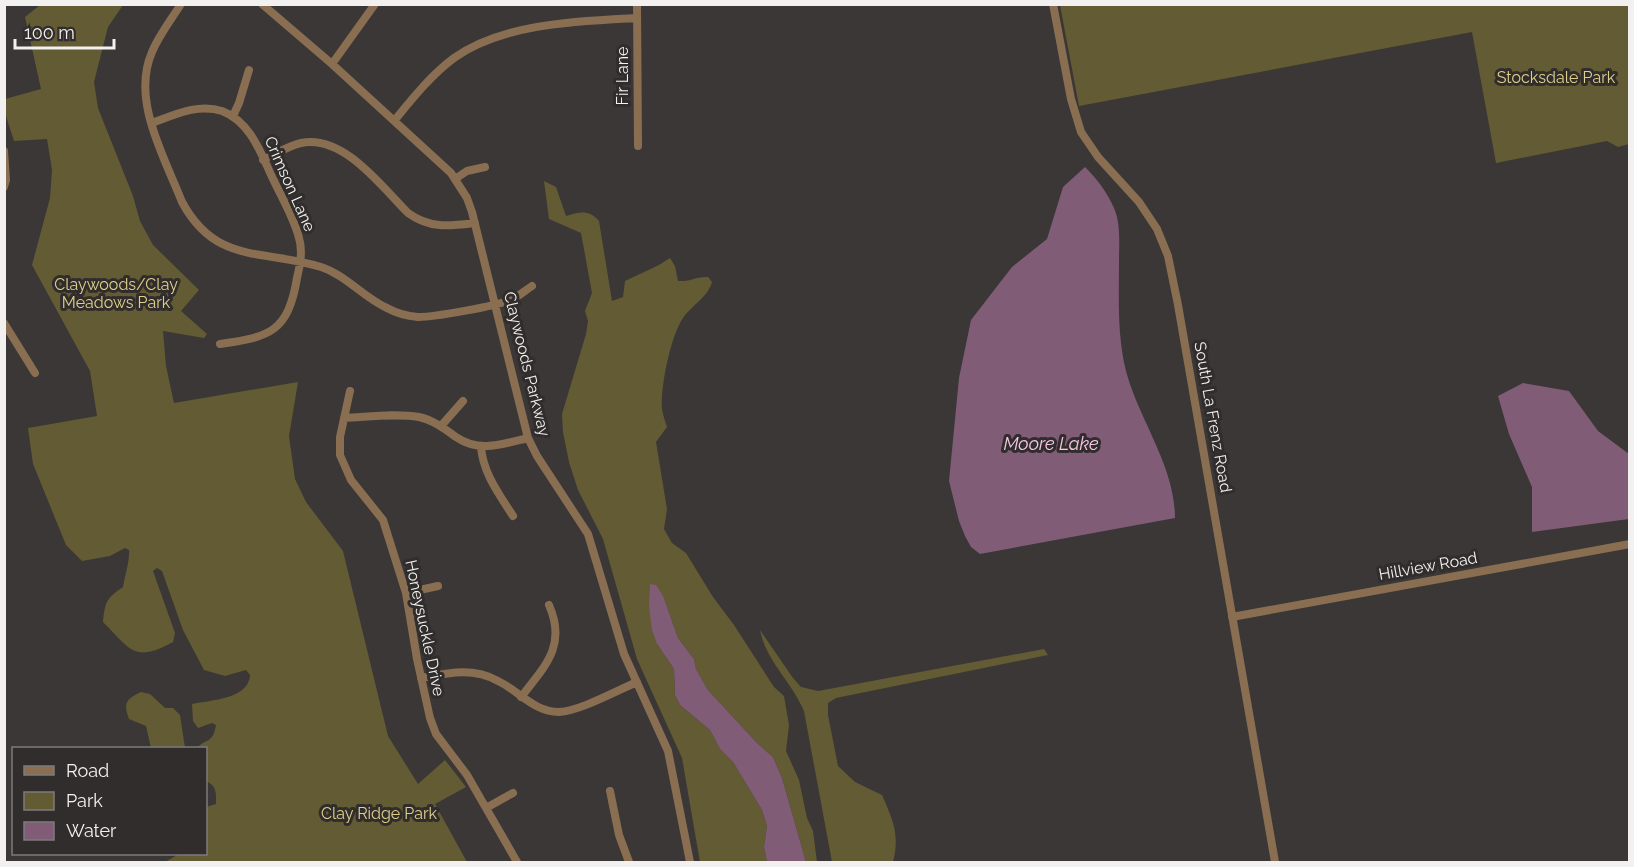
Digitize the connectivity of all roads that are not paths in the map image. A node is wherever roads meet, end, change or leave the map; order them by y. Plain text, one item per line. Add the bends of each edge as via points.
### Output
1 (181, 4) edge
2 (375, 4) edge
3 (637, 4) edge
4 (1053, 4) edge
5 (267, 6) edge
6 (637, 18) junction
7 (332, 64) junction
8 (249, 70) dead end
9 (233, 116) junction
10 (394, 121) junction
11 (152, 123) junction
12 (638, 146) dead end
13 (4, 151) edge
14 (263, 160) junction
15 (485, 167) dead end
16 (456, 179) junction
17 (4, 187) edge
18 (475, 223) junction
19 (300, 263) junction
20 (532, 286) dead end
21 (496, 303) junction
22 (4, 323) edge
23 (220, 344) dead end
24 (35, 373) dead end
25 (350, 391) dead end
26 (463, 401) dead end
27 (344, 418) junction
28 (441, 426) junction
29 (528, 438) junction
30 (481, 447) junction
31 (513, 516) dead end
32 (1629, 544) edge
33 (438, 586) dead end
34 (406, 593) junction
35 (549, 605) dead end
36 (1232, 617) junction
37 (421, 678) junction
38 (637, 682) junction
39 (521, 697) junction
40 (610, 791) dead end
41 (513, 793) dead end
42 (486, 808) junction
43 (517, 862) edge
44 (629, 862) edge
45 (690, 862) edge
46 (1275, 862) edge

1 - 11 street via 148,62 144,86
2 - 7 street
3 - 6 street, Fir Lane
4 - 36 street, South La Frenz Road via 1081,132 1149,215 1164,242
5 - 7 street, Claywoods Parkway
6 - 10 street via 582,21 512,32 483,41 453,59
6 - 12 street, Fir Lane
7 - 10 street, Claywoods Parkway
8 - 9 street
9 - 11 street via 196,108
9 - 14 street, Crimson Lane via 247,129
10 - 16 street, Claywoods Parkway
11 - 19 street via 182,202 203,231 233,249
13 - 17 street
14 - 18 street via 303,143 331,145 349,155 417,219 443,226
14 - 19 street, Crimson Lane via 298,232
15 - 16 street via 467,171
16 - 18 street, Claywoods Parkway
18 - 21 street, Claywoods Parkway
19 - 21 street via 328,270 380,305 407,315 428,316
19 - 23 street, Crimson Lane via 294,300 280,324 262,336
20 - 21 street via 512,299
21 - 29 street, Claywoods Parkway
22 - 24 street
25 - 27 street, Honeysuckle Drive
26 - 28 street
27 - 28 street via 421,417
27 - 34 street, Honeysuckle Drive via 340,455 351,480 383,520
28 - 30 street via 472,446
29 - 30 street
29 - 38 street, Claywoods Parkway via 588,534 624,654
30 - 31 street via 482,462
32 - 36 street, Hillview Road
33 - 34 street
34 - 37 street, Honeysuckle Drive
35 - 39 street via 556,620 556,643
36 - 46 street, South La Frenz Road
37 - 39 street via 461,671 483,675
37 - 42 street, Honeysuckle Drive via 436,734
38 - 39 street via 572,710 557,712
38 - 45 street, Claywoods Parkway via 668,751
40 - 44 street
41 - 42 street
42 - 43 street, Honeysuckle Drive

